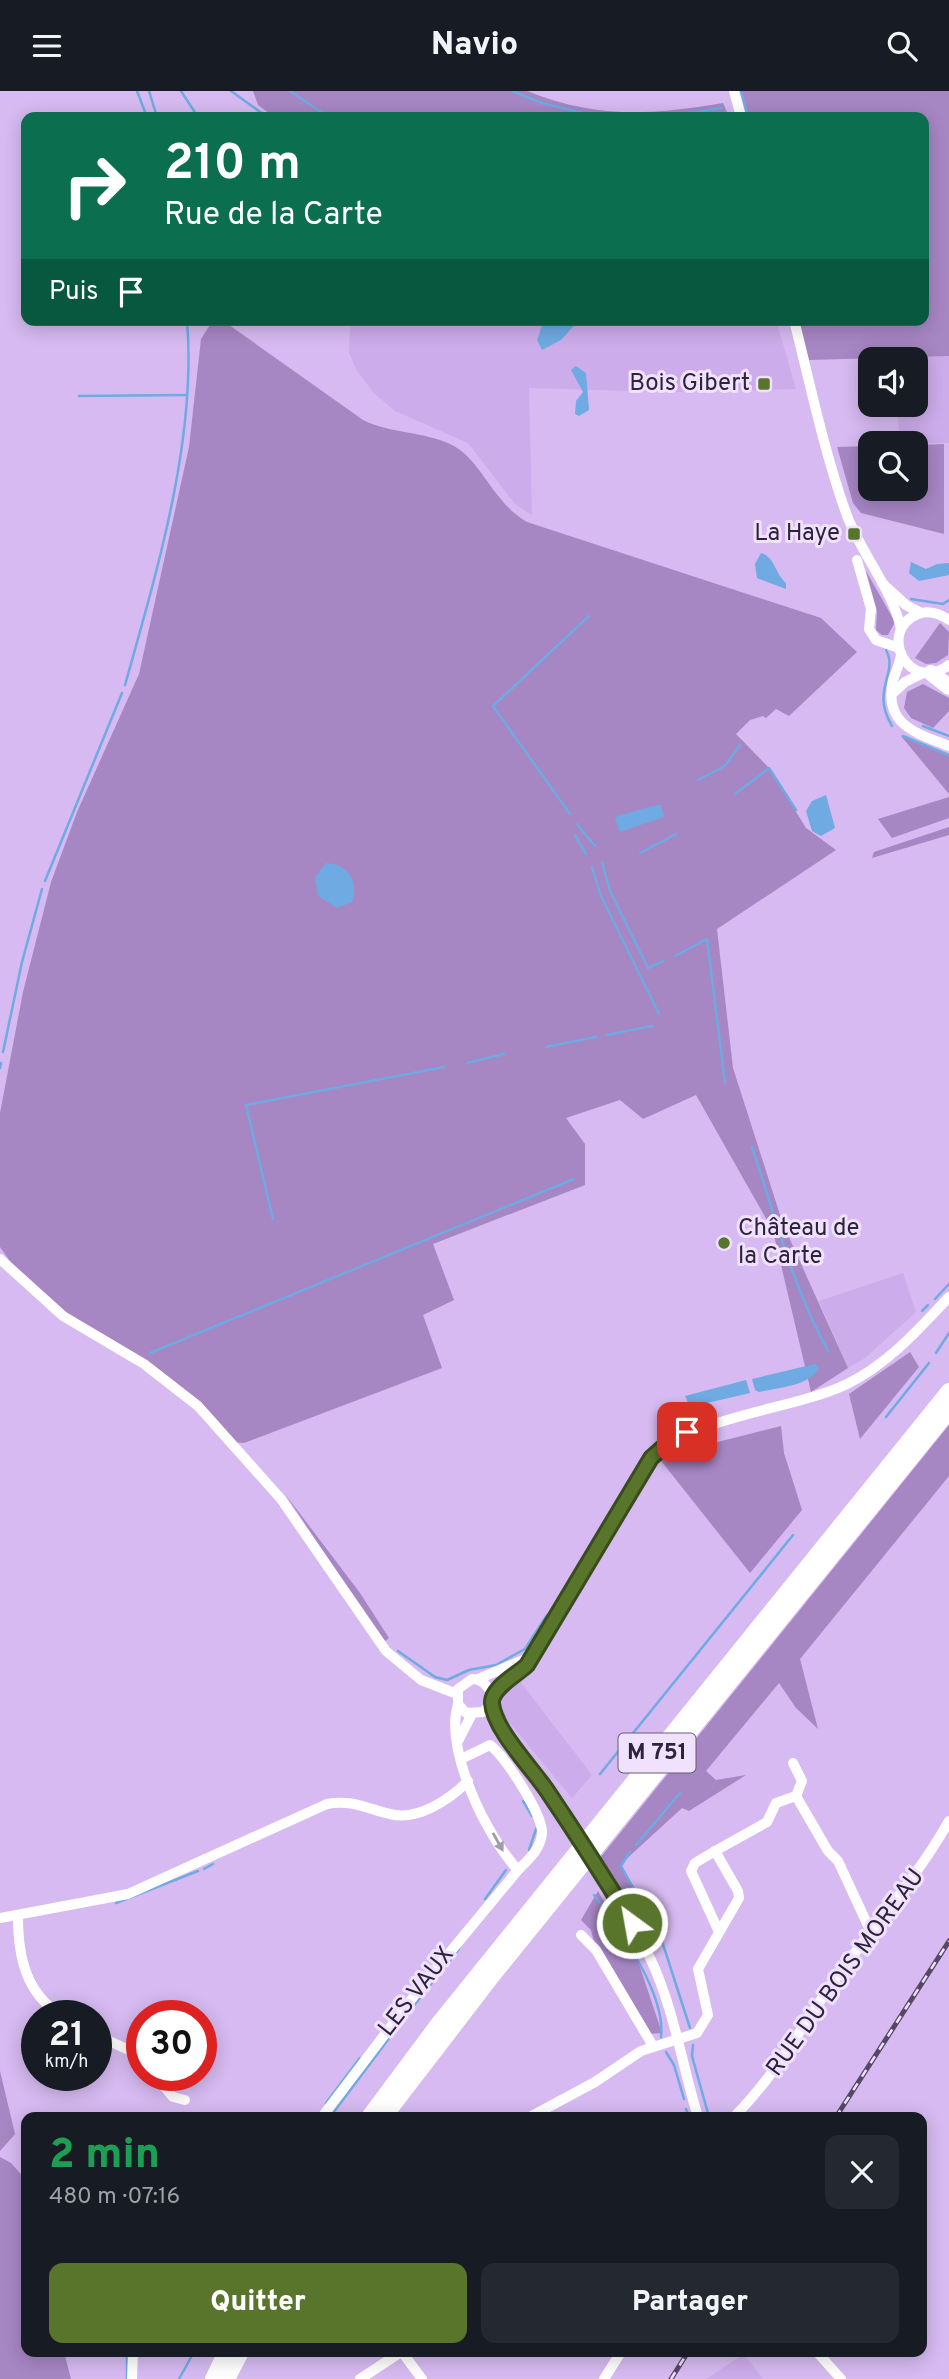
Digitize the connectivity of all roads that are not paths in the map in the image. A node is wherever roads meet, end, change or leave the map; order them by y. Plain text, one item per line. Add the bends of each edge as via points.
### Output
1 (734, 91) edge
2 (740, 112) edge
3 (796, 326) edge
4 (857, 561) dead end
5 (882, 583) junction
6 (949, 609) edge
7 (920, 613) junction
8 (938, 613) junction
9 (949, 620) edge
10 (901, 631) junction
11 (886, 642) junction
12 (900, 651) junction
13 (949, 665) edge
14 (927, 673) junction
15 (949, 687) edge
16 (894, 693) junction
17 (949, 746) edge
18 (0, 1259) edge
19 (949, 1297) edge
20 (949, 1391) edge
21 (949, 1411) edge
22 (532, 1656) junction
23 (478, 1679) junction
24 (458, 1699) junction
25 (492, 1699) junction
26 (475, 1714) junction
27 (504, 1732) junction
28 (458, 1741) junction
29 (461, 1759) junction
30 (793, 1763) dead end
31 (468, 1781) junction
32 (796, 1796) junction
33 (949, 1821) edge
34 (715, 1851) junction
35 (518, 1870) junction
36 (18, 1917) junction
37 (0, 1918) edge
38 (719, 1932) junction
39 (870, 1932) junction
40 (581, 1935) dead end
41 (41, 2000) edge
42 (677, 2042) junction
43 (653, 2046) junction
44 (168, 2091) edge
45 (186, 2100) dead end
46 (326, 2112) edge
47 (373, 2112) edge
48 (388, 2112) edge
49 (539, 2112) edge
50 (697, 2112) edge
51 (739, 2112) edge
52 (133, 2357) edge
53 (224, 2357) edge
54 (238, 2357) edge
55 (394, 2357) edge
56 (406, 2357) edge
57 (618, 2357) edge
58 (821, 2357) edge
59 (132, 2379) edge
60 (213, 2379) edge
61 (227, 2379) edge
62 (360, 2379) edge
63 (422, 2379) edge
64 (604, 2379) edge
65 (841, 2379) edge

1 - 2 street
3 - 5 street via 846,512
4 - 11 street via 871,609 868,625 876,640
5 - 7 street
5 - 10 street
6 - 8 street
7 - 8 street
7 - 10 street
8 - 9 street
10 - 11 street
10 - 12 street
11 - 12 street
12 - 14 street via 907,664
12 - 16 street
13 - 14 street
14 - 15 highway
14 - 16 street via 905,681
16 - 17 street via 894,712 905,727
18 - 24 street via 63,1316 154,1371 198,1406 281,1499 386,1651 421,1680
19 - 22 street via 883,1360 849,1384 696,1430 662,1446 646,1465
20 - 47 highway, M 751 via 439,2022
21 - 48 highway, M 751
22 - 23 street
22 - 25 street
23 - 24 street via 462,1684
23 - 25 street via 491,1688
24 - 26 street
24 - 28 street via 454,1722
25 - 26 street
25 - 27 street
26 - 27 street
26 - 28 street
27 - 42 street via 604,1878 652,1962
28 - 29 street
29 - 31 street
29 - 35 street, LES VAUX via 490,1745 537,1814 541,1840
30 - 32 street via 802,1781
31 -> 35 street via 497,1842
31 - 36 street via 443,1801 410,1815 347,1802 327,1804 137,1891
32 - 34 street via 776,1803 767,1822
32 - 39 street via 838,1861
33 - 39 street, RUE DU BOIS MOREAU via 922,1866
34 - 38 street via 739,1894
34 - 38 street via 695,1863 691,1871
35 - 46 street, LES VAUX via 410,2000
36 - 37 street
36 - 41 street via 29,1981
38 - 42 street via 698,1969 706,2021 697,2033
39 - 51 street, RUE DU BOIS MOREAU via 767,2083
40 - 43 street via 596,1950
42 - 43 street
42 - 50 street
43 - 49 street
44 - 45 street
52 - 59 street
53 - 60 highway
54 - 61 highway
55 - 62 street
56 - 63 street
57 - 64 street
58 - 65 street

